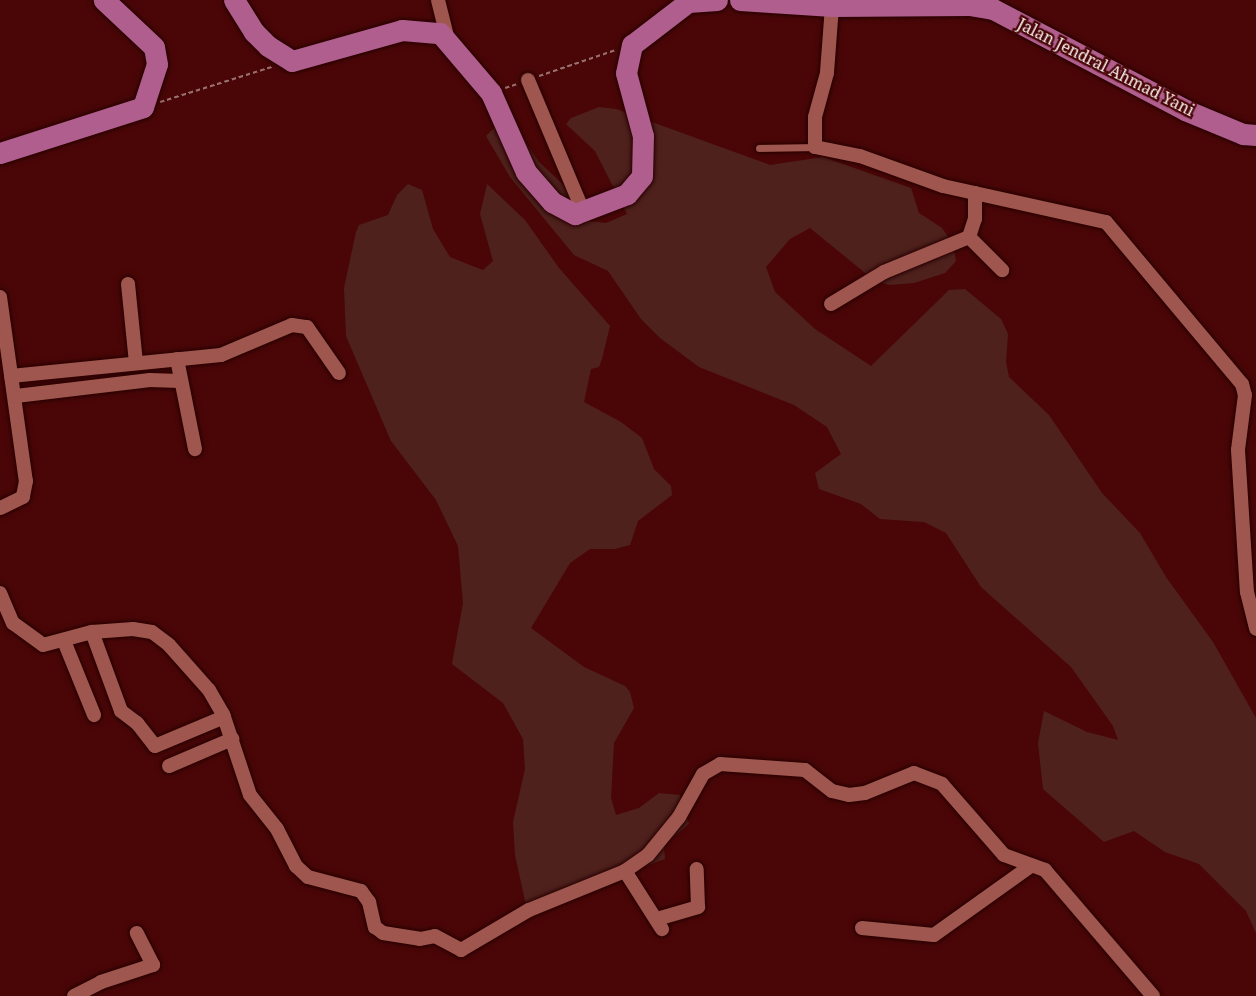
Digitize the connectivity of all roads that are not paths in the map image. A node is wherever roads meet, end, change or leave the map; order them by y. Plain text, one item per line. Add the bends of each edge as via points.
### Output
1 (104, 0) edge
2 (234, 0) edge
3 (438, 0) edge
4 (717, 0) edge
5 (740, 0) edge
6 (986, 4) edge
7 (832, 6) junction
8 (448, 40) junction
9 (528, 80) road end
10 (1256, 135) edge
11 (815, 147) junction
12 (759, 148) dead end
13 (0, 153) edge
14 (975, 193) junction
15 (584, 213) junction
16 (969, 237) junction
17 (1002, 270) dead end
18 (128, 285) dead end
19 (0, 297) edge
20 (831, 304) dead end
21 (177, 359) junction
22 (136, 363) junction
23 (339, 373) dead end
24 (11, 376) junction
25 (180, 381) junction
26 (15, 396) junction
27 (195, 449) dead end
28 (0, 508) edge
29 (0, 593) edge
30 (1256, 629) edge
31 (92, 632) junction
32 (64, 641) junction
33 (94, 715) dead end
34 (224, 717) junction
35 (232, 739) junction
36 (169, 766) dead end
37 (1032, 865) junction
38 (697, 869) dead end
39 (625, 871) junction
40 (862, 928) dead end
41 (137, 933) dead end
42 (74, 996) edge
43 (1153, 996) edge

1 - 13 main road via 154,47 157,64 143,107
2 - 8 main road via 254,32 292,61 420,29 440,33
3 - 8 street
4 - 15 main road via 688,2 632,45 626,79 643,135 642,176 627,194
5 - 7 main road, Jalan Jendral Ahmad Yani
6 - 7 main road, Jalan Jendral Ahmad Yani
6 - 10 main road, Jalan Jendral Ahmad Yani via 1185,110 1244,134
7 - 11 street via 827,73 815,117
8 - 15 main road via 491,93 531,179 552,202 575,214
9 - 15 street
11 - 12 lane
11 - 14 street via 860,156 903,174
14 - 16 street via 975,219
14 - 30 street via 1106,222 1242,384 1245,395 1238,450 1247,592
16 - 17 street
16 - 20 street via 884,272
18 - 22 street
19 - 24 street
21 - 22 street
21 - 23 street via 221,355 292,325 307,327
21 - 25 street
22 - 24 street
24 - 26 street
25 - 26 street via 150,380
25 - 27 street
26 - 28 street via 26,468 25,494
29 - 32 street via 13,623 26,636 43,645
31 - 32 street
31 - 34 street via 152,632 195,670
31 - 34 street via 121,711 137,723 154,746
32 - 33 street
34 - 35 street
35 - 36 street
35 - 39 street via 250,795 277,829 296,866 308,877 361,891 369,902 375,927 383,933 420,939 435,936 461,950 529,910
37 - 39 street via 1009,859 996,849 942,784 931,777 914,773 865,793 849,795 832,791 805,770 720,764 702,774 679,817 648,855
37 - 40 street via 934,935
37 - 43 street via 1045,870
38 - 39 street via 698,907 659,924
41 - 42 street via 153,962 151,967 102,982

